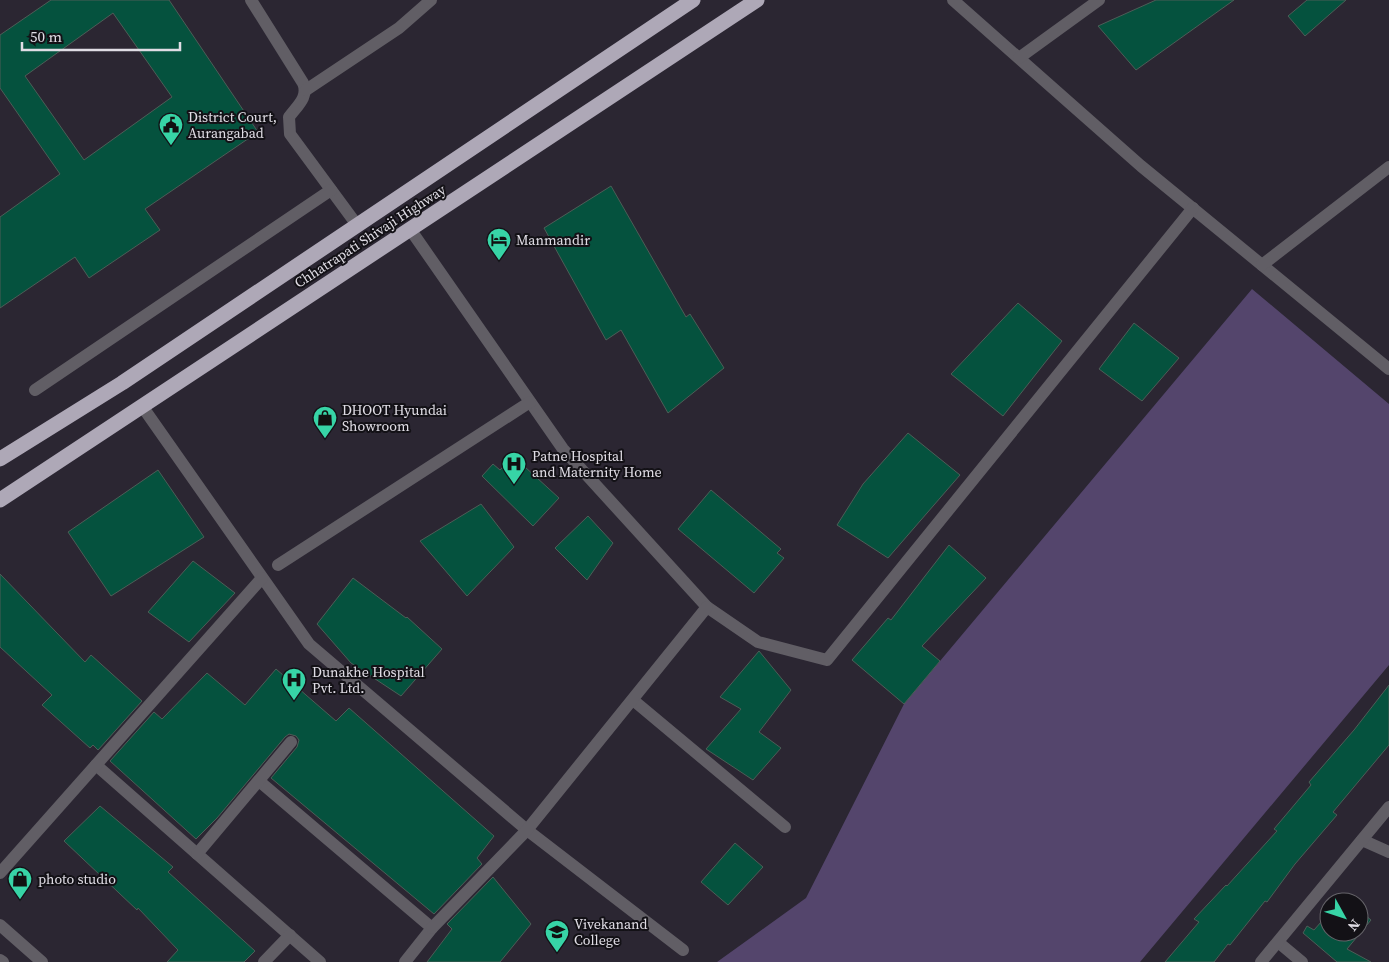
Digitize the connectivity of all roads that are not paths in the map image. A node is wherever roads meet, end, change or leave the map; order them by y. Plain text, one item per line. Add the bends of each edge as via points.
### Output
1 (250, 0) edge
2 (431, 0) edge
3 (693, 0) edge
4 (757, 0) edge
5 (953, 0) edge
6 (1099, 0) edge
7 (1019, 58) junction
8 (306, 90) junction
9 (1389, 167) edge
10 (331, 190) junction
11 (1193, 208) junction
12 (357, 225) junction
13 (410, 229) junction
14 (1262, 265) junction
15 (1389, 369) edge
16 (35, 390) dead end
17 (530, 402) junction
18 (142, 406) junction
19 (0, 459) edge
20 (0, 500) edge
21 (278, 565) dead end
22 (262, 578) junction
23 (707, 607) junction
24 (633, 700) junction
25 (291, 742) dead end
26 (96, 765) junction
27 (259, 781) junction
28 (1389, 807) edge
29 (785, 827) dead end
30 (527, 830) junction
31 (1362, 840) junction
32 (1389, 852) edge
33 (197, 854) junction
34 (0, 874) edge
35 (0, 925) edge
36 (432, 928) junction
37 (290, 936) junction
38 (1278, 942) junction
39 (684, 950) dead end
40 (42, 962) edge
41 (264, 962) edge
42 (320, 962) edge
43 (404, 962) edge
44 (1261, 962) edge
45 (1302, 962) edge

1 - 8 street
2 - 8 street via 399,28
3 - 12 highway, Chhatrapati Shivaji Highway
4 - 13 highway, Chhatrapati Shivaji Highway
5 - 7 street
6 - 7 street
7 - 11 street
8 - 10 street via 304,98 289,117 290,134
9 - 14 street
10 - 12 street
10 - 16 street
11 - 14 street
11 - 23 street via 827,660 758,642
12 - 19 highway, Chhatrapati Shivaji Highway via 122,383
13 - 17 street
13 - 18 highway, Chhatrapati Shivaji Highway
14 - 15 street
17 - 21 street
17 - 23 street via 563,449
18 - 20 highway, Chhatrapati Shivaji Highway
18 - 22 street
22 - 26 street
22 - 30 street via 309,644
23 - 24 street
24 - 29 street
24 - 30 street
25 - 27 street
26 - 33 street
26 - 34 street
27 - 33 street
27 - 36 street
28 - 31 street
30 - 36 street
30 - 39 street
31 - 32 street
31 - 38 street
33 - 37 street
35 - 40 street
36 - 43 street
37 - 41 street
37 - 42 street
38 - 44 street
38 - 45 street

